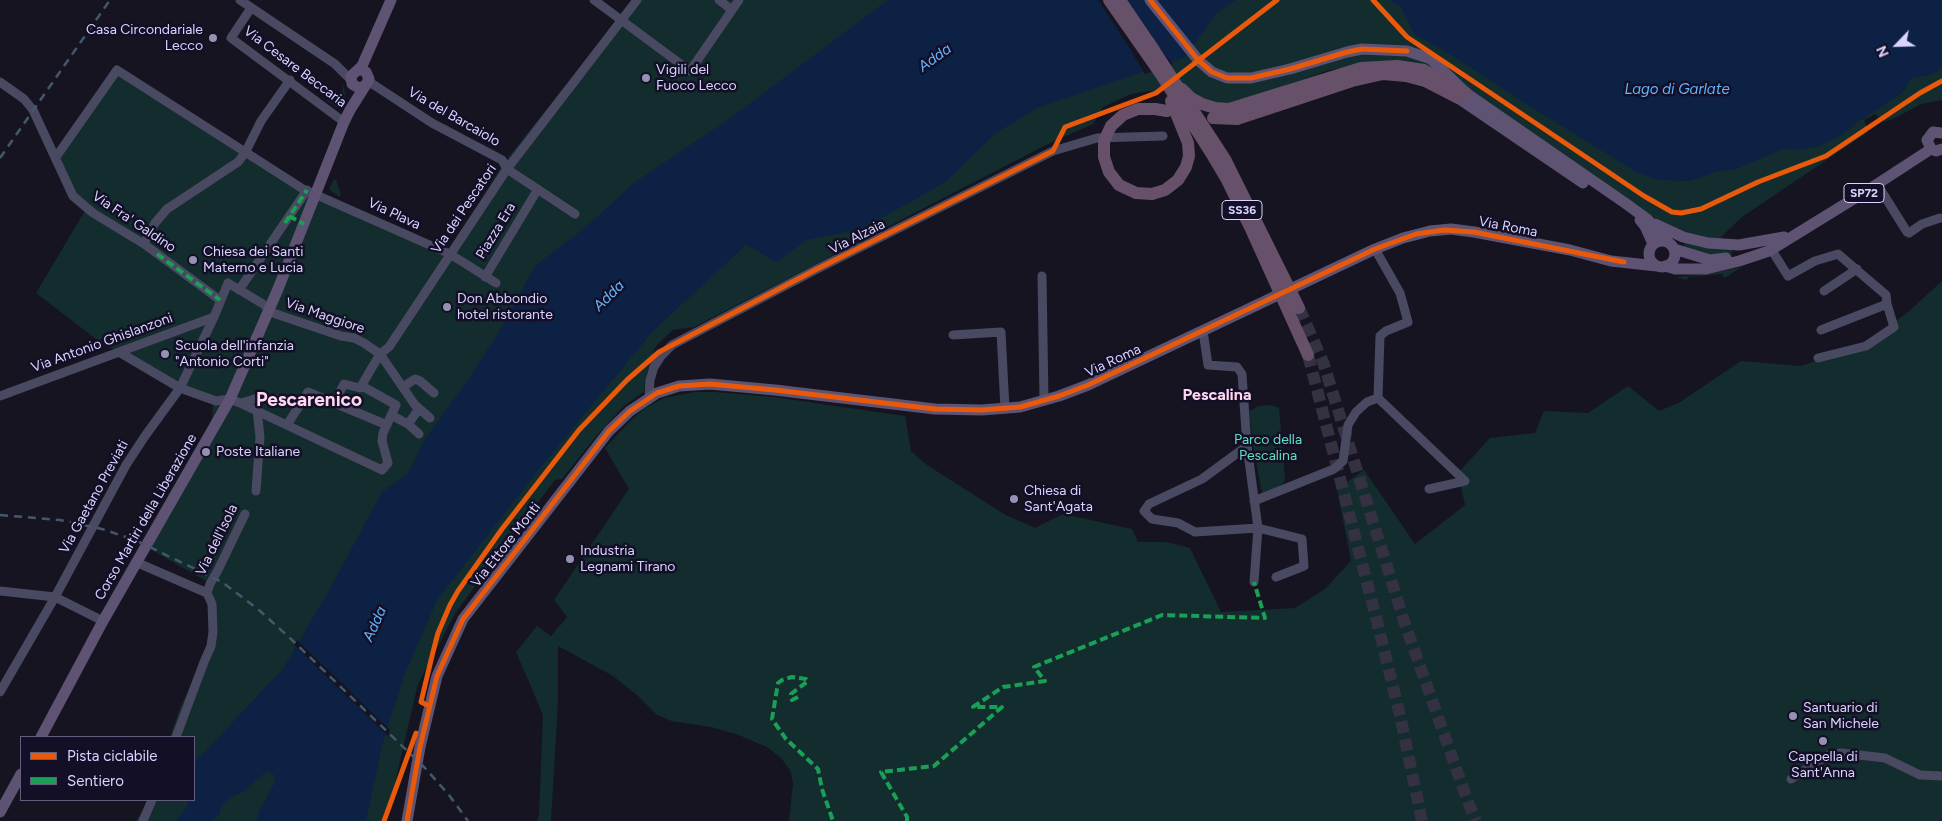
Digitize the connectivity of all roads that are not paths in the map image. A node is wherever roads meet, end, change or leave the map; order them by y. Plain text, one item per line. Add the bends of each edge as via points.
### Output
1 (240, 0) edge
2 (392, 0) edge
3 (594, 0) edge
4 (637, 0) edge
5 (718, 0) edge
6 (739, 0) edge
7 (1109, 0) edge
8 (1120, 0) edge
9 (1150, 0) edge
10 (251, 8) junction
11 (732, 10) junction
12 (622, 20) junction
13 (1148, 41) junction
14 (1160, 73) junction
15 (358, 77) junction
16 (290, 80) junction
17 (0, 82) edge
18 (1462, 95) junction
19 (1161, 110) dead end
20 (1213, 118) dead end
21 (344, 122) junction
22 (1942, 133) edge
23 (1163, 136) dead end
24 (1939, 149) edge
25 (245, 153) junction
26 (56, 157) junction
27 (507, 169) junction
28 (1877, 184) junction
29 (538, 189) junction
30 (311, 192) junction
31 (576, 214) dead end
32 (1940, 218) dead end
33 (1647, 219) junction
34 (287, 220) junction
35 (304, 224) junction
36 (1796, 234) junction
37 (144, 244) junction
38 (1672, 246) junction
39 (1652, 247) junction
40 (1375, 249) junction
41 (1771, 249) junction
42 (450, 254) junction
43 (1624, 262) junction
44 (1661, 266) junction
45 (1857, 269) junction
46 (1042, 276) dead end
47 (485, 277) junction
48 (496, 284) dead end
49 (239, 290) junction
50 (1824, 292) dead end
51 (220, 300) junction
52 (1887, 304) junction
53 (269, 308) junction
54 (1299, 308) tunnel mouth
55 (214, 317) junction
56 (1821, 330) dead end
57 (1202, 331) junction
58 (953, 335) dead end
59 (119, 352) junction
60 (380, 354) junction
61 (1308, 355) tunnel mouth
62 (1818, 358) dead end
63 (362, 386) junction
64 (403, 387) junction
65 (180, 388) junction
66 (434, 393) dead end
67 (0, 396) edge
68 (649, 397) junction
69 (1378, 398) junction
70 (235, 401) junction
71 (1044, 401) junction
72 (334, 403) junction
73 (299, 404) junction
74 (420, 409) junction
75 (1004, 409) junction
76 (257, 410) junction
77 (391, 415) junction
78 (430, 418) dead end
79 (408, 424) junction
80 (287, 425) junction
81 (387, 425) junction
82 (419, 434) dead end
83 (604, 438) joint
84 (1247, 446) junction
85 (1428, 489) dead end
86 (256, 491) dead end
87 (1254, 500) junction
88 (245, 514) dead end
89 (1258, 528) junction
90 (138, 563) junction
91 (1276, 577) dead end
92 (1254, 582) dead end
93 (0, 591) edge
94 (207, 593) junction
95 (55, 597) junction
96 (103, 621) junction
97 (0, 692) edge
98 (42, 736) edge
99 (176, 736) edge
100 (20, 776) edge
101 (1942, 776) edge
102 (1791, 779) dead end
103 (152, 801) edge
104 (0, 812) edge
105 (143, 821) edge
106 (407, 821) edge

1 - 10 street
2 - 15 main road, Corso Martiri della Liberazione
3 - 12 street
4 - 12 street, Via dei Pescatori
5 - 11 street
6 - 11 street
7 - 14 highway, SS36
8 - 13 highway, SS36
9 - 18 main road via 1196,59 1209,70 1231,79 1254,78 1347,52 1380,49 1407,51 1431,59
10 - 15 street
10 - 16 street, Via Cesare Beccaria via 231,38
11 - 12 street via 690,71
12 - 27 street, Via dei Pescatori
13 - 18 highway, bridge via 1181,88 1193,100 1215,108 1229,109 1361,68 1386,66 1424,70
13 - 54 highway, SS36, bridge via 1225,159
14 - 19 highway, bridge via 1188,140 1188,159 1183,174 1170,188 1141,194 1124,188 1114,179 1106,165 1104,146 1110,129 1123,115 1138,109
14 - 61 highway, SS36, bridge via 1227,180
15 - 21 main road, Corso Martiri della Liberazione
15 - 27 street, Via del Barcaiolo via 432,123 502,160
16 - 21 street, Via Cesare Beccaria
16 - 25 street via 261,121
17 - 26 street, Via Fra' Galdino via 24,99 33,110
18 - 20 highway via 1425,81 1383,74 1237,119
18 - 33 main road
18 - 39 main road via 1547,160 1641,221
21 - 30 main road, Corso Martiri della Liberazione
22 - 24 main road via 1936,131 1927,140
23 - 68 street, Via Alzaia via 1097,138 1053,151 816,270 672,345 654,367
24 - 28 main road, SP72
25 - 26 street, Via Plava via 117,70
25 - 30 street, Via Plava
25 - 37 street via 238,162 167,209
26 - 37 street, Via Fra' Galdino via 73,196 93,213
27 - 29 street, Via del Barcaiolo
27 - 42 street, Via dei Pescatori
28 - 32 street via 1907,232
28 - 36 main road, SP72
29 - 31 street, Via del Barcaiolo
29 - 47 street, Piazza Era
30 - 34 street
30 - 35 main road, Corso Martiri della Liberazione
30 - 42 street, Via Plava
33 - 36 main road via 1683,237 1708,244 1739,245
33 - 38 main road
34 - 35 street
34 - 49 street
35 - 53 main road, Corso Martiri della Liberazione
36 - 38 main road via 1767,248 1719,260 1702,258
36 - 41 main road, Via Roma
37 - 51 street, Via Fra' Galdino
38 - 39 main road via 1661,241
38 - 44 main road via 1673,260
39 - 43 main road via 1641,257
39 - 44 main road via 1650,259
40 - 43 main road, Via Roma via 1416,234 1459,230
40 - 57 main road, Via Roma
40 - 69 street via 1400,293 1408,322 1380,336
41 - 44 main road, Via Roma via 1739,262 1706,269
41 - 45 street via 1788,276 1838,254
42 - 47 street, Via Plava
42 - 60 street, Via dei Pescatori via 388,347
43 - 44 main road, Via Roma
45 - 50 street
45 - 52 street via 1886,295
46 - 71 street
47 - 48 street, Piazza Era
49 - 51 street via 228,283
49 - 53 street, Via Maggiore
51 - 55 street, Via Gaetano Previati
52 - 56 street
52 - 62 street via 1894,327 1866,346
53 - 60 street, Via Maggiore via 273,313 354,338
53 - 70 main road, Corso Martiri della Liberazione
55 - 59 street, Via Antonio Ghislanzoni
55 - 65 street, Via Gaetano Previati
57 - 71 main road, Via Roma via 1088,386
57 - 84 street via 1208,365 1237,367 1242,374
58 - 75 street via 1001,332
59 - 65 street
59 - 67 street, Via Antonio Ghislanzoni
60 - 63 street, Via dei Pescatori
60 - 64 street, Via Maggiore
63 - 72 street via 344,384
63 - 77 street via 396,405
64 - 66 street via 415,379
64 - 74 street, Via Maggiore
65 - 70 street via 216,401
65 - 95 street, Via Gaetano Previati via 126,465
68 - 75 main road, Via Roma via 669,388 705,384 935,409
68 - 83 main road, Via Roma via 626,414
69 - 85 street via 1465,481
69 - 87 street via 1367,402 1356,412 1348,425 1343,461 1334,469
70 - 73 street via 258,398
70 - 76 street
70 - 90 main road, Corso Martiri della Liberazione
71 - 75 main road, Via Roma
72 - 73 street via 308,392
72 - 81 street
73 - 80 street
74 - 78 street, Via Maggiore
74 - 79 street
76 - 80 street
76 - 86 street via 260,437
77 - 79 street
77 - 81 street
79 - 82 street
80 - 81 street via 382,470 388,463 382,441
83 - 106 main road, Via Ettore Monti via 463,619 437,676
84 - 87 street
84 - 89 street via 1202,479 1149,504 1144,510 1152,519 1178,523 1195,532
87 - 89 street
88 - 94 street, Via dell'Isola
89 - 91 street via 1302,539 1304,566
89 - 92 street
90 - 94 street
90 - 96 main road, Corso Martiri della Liberazione
93 - 95 street
94 - 99 street, Via dell'Isola via 212,604 211,646
95 - 96 street
95 - 97 street, Via Gaetano Previati
96 - 98 main road, Corso Martiri della Liberazione
100 - 104 main road
101 - 102 street via 1920,775 1885,758 1841,753 1828,755
103 - 105 street

